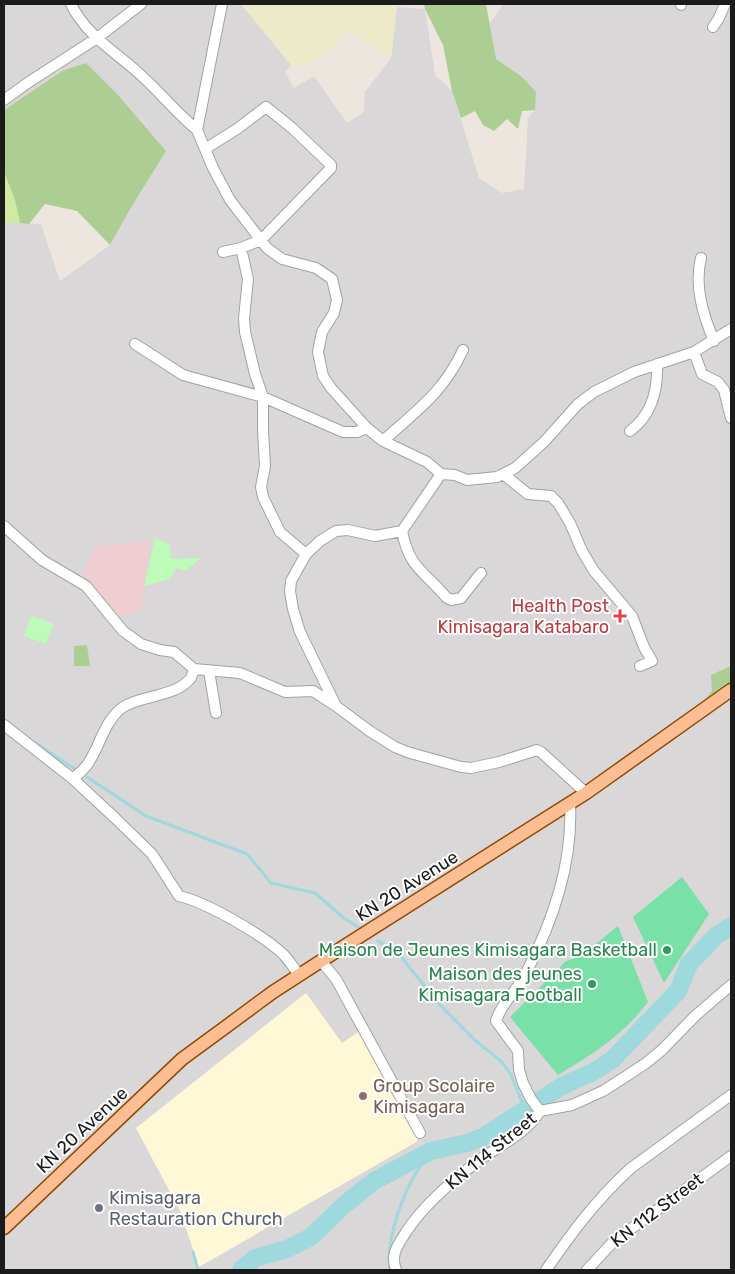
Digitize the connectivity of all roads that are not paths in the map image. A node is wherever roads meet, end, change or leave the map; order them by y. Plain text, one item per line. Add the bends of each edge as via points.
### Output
1 (72, 4) edge
2 (141, 4) edge
3 (222, 4) edge
4 (725, 4) edge
5 (713, 27) dead end
6 (97, 38) junction
7 (4, 100) edge
8 (196, 130) junction
9 (205, 149) junction
10 (261, 240) junction
11 (241, 248) junction
12 (223, 252) dead end
13 (701, 258) dead end
14 (731, 329) edge
15 (714, 341) junction
16 (135, 344) dead end
17 (463, 350) dead end
18 (694, 352) junction
19 (657, 364) junction
20 (263, 397) junction
21 (731, 418) edge
22 (367, 428) junction
23 (630, 431) dead end
24 (383, 441) junction
25 (441, 474) junction
26 (503, 474) junction
27 (4, 526) edge
28 (402, 531) junction
29 (306, 554) junction
30 (481, 573) dead end
31 (640, 666) dead end
32 (194, 669) junction
33 (209, 671) junction
34 (731, 690) edge
35 (336, 706) junction
36 (216, 713) dead end
37 (4, 725) edge
38 (74, 779) junction
39 (586, 793) junction
40 (570, 804) junction
41 (321, 961) junction
42 (299, 975) junction
43 (731, 985) edge
44 (731, 1095) edge
45 (540, 1111) junction
46 (420, 1134) dead end
47 (731, 1156) edge
48 (4, 1228) edge
49 (396, 1270) edge
50 (546, 1270) edge
51 (587, 1270) edge

1 - 6 street
2 - 6 street
3 - 8 street
4 - 5 street
6 - 7 street
6 - 8 street via 143,77
8 - 9 street
9 - 10 street via 230,200
9 - 10 street via 266,107 331,165
10 - 11 street
10 - 22 street via 274,255 316,268 332,279 338,300 324,328 318,352 323,376
11 - 12 street
11 - 20 street via 248,279 244,332
13 - 15 street via 698,277 701,302
14 - 15 street
15 - 18 street
16 - 20 street via 192,379
17 - 24 street via 446,380 424,406
18 - 19 street
18 - 21 street via 702,374 718,382 724,390
19 - 23 street via 657,385 652,405
19 - 26 street via 594,392 578,404 524,461
20 - 22 street via 344,432
20 - 29 street via 263,497 280,532
22 - 24 street
24 - 25 street via 427,462
25 - 26 street via 474,480
25 - 28 street
26 - 31 street via 528,494 551,496 558,503 594,571 632,616 652,661
27 - 32 street via 42,560 86,586 123,631 141,644 174,652
28 - 29 street via 375,536 341,530 320,541
28 - 30 street via 414,565 451,600 461,598
29 - 35 street via 291,581 293,609 300,632
32 - 33 street
32 - 38 street via 190,679 174,690 139,699 121,708 89,763
33 - 35 street via 240,673 291,693 313,692
33 - 36 street
34 - 39 main road, KN 20 Avenue
35 - 39 street via 395,747 461,767 471,768 532,751 541,752
37 - 38 street
38 - 42 street via 147,848 179,896 212,908 267,941
39 - 40 main road, KN 20 Avenue
40 - 41 main road, KN 20 Avenue
40 - 45 street, KN 114 Street via 568,847 558,898 536,954 496,1022 518,1051 523,1083
41 - 42 main road, KN 20 Avenue
41 - 46 street via 336,980
42 - 48 main road, KN 20 Avenue via 182,1059
43 - 45 street via 640,1068 604,1091 572,1105
44 - 50 street via 618,1180 570,1235
45 - 49 street, KN 114 Street via 510,1141 453,1182 412,1222 396,1247
47 - 51 street, KN 112 Street via 613,1242

